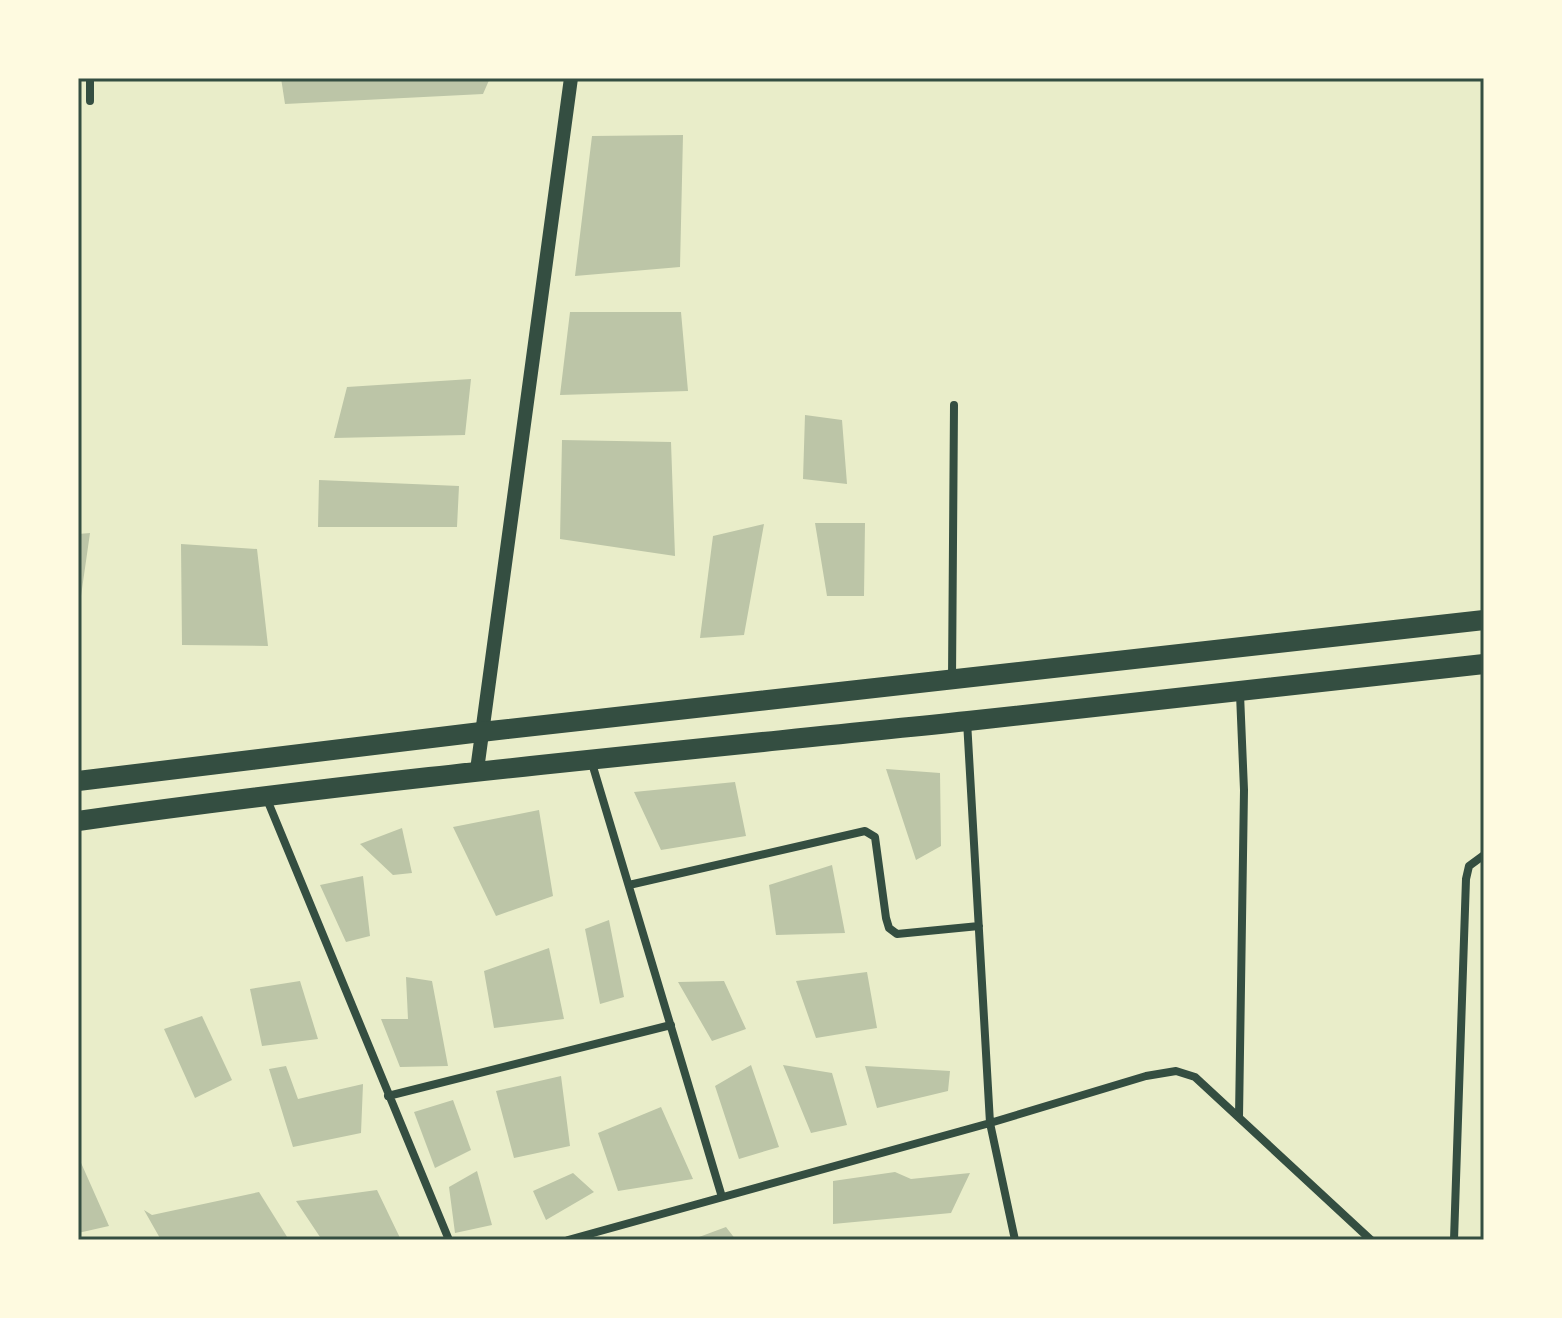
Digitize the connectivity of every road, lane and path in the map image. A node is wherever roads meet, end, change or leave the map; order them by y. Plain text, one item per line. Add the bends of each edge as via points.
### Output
1 (90, 78) edge
2 (571, 78) edge
3 (90, 101) dead end
4 (954, 405) dead end
5 (1484, 620) edge
6 (1484, 664) edge
7 (952, 679) junction
8 (1240, 692) junction
9 (967, 721) junction
10 (481, 732) junction
11 (591, 759) junction
12 (477, 770) junction
13 (78, 781) edge
14 (265, 794) junction
15 (78, 821) edge
16 (1484, 855) edge
17 (629, 885) junction
18 (979, 926) junction
19 (671, 1025) junction
20 (388, 1096) junction
21 (1239, 1117) junction
22 (990, 1123) junction
23 (722, 1197) junction
24 (449, 1240) edge
25 (568, 1240) edge
26 (1015, 1240) edge
27 (1371, 1240) edge
28 (1454, 1240) edge

1 - 3 street
2 - 10 street
4 - 7 street
5 - 7 main road
6 - 8 main road
7 - 10 main road
8 - 9 main road
8 - 21 street via 1244,790
9 - 11 main road
9 - 18 street
10 - 12 street
10 - 13 main road
11 - 12 main road
11 - 17 street
12 - 14 main road
14 - 15 main road
14 - 20 street
16 - 28 street via 1469,866 1466,879
17 - 18 street via 865,831 875,837 879,849 889,928 897,934
17 - 19 street
18 - 22 street
19 - 20 street
19 - 23 street
20 - 24 street
21 - 22 street via 1195,1077 1176,1071
21 - 27 street
22 - 23 street
22 - 26 street
23 - 25 street

